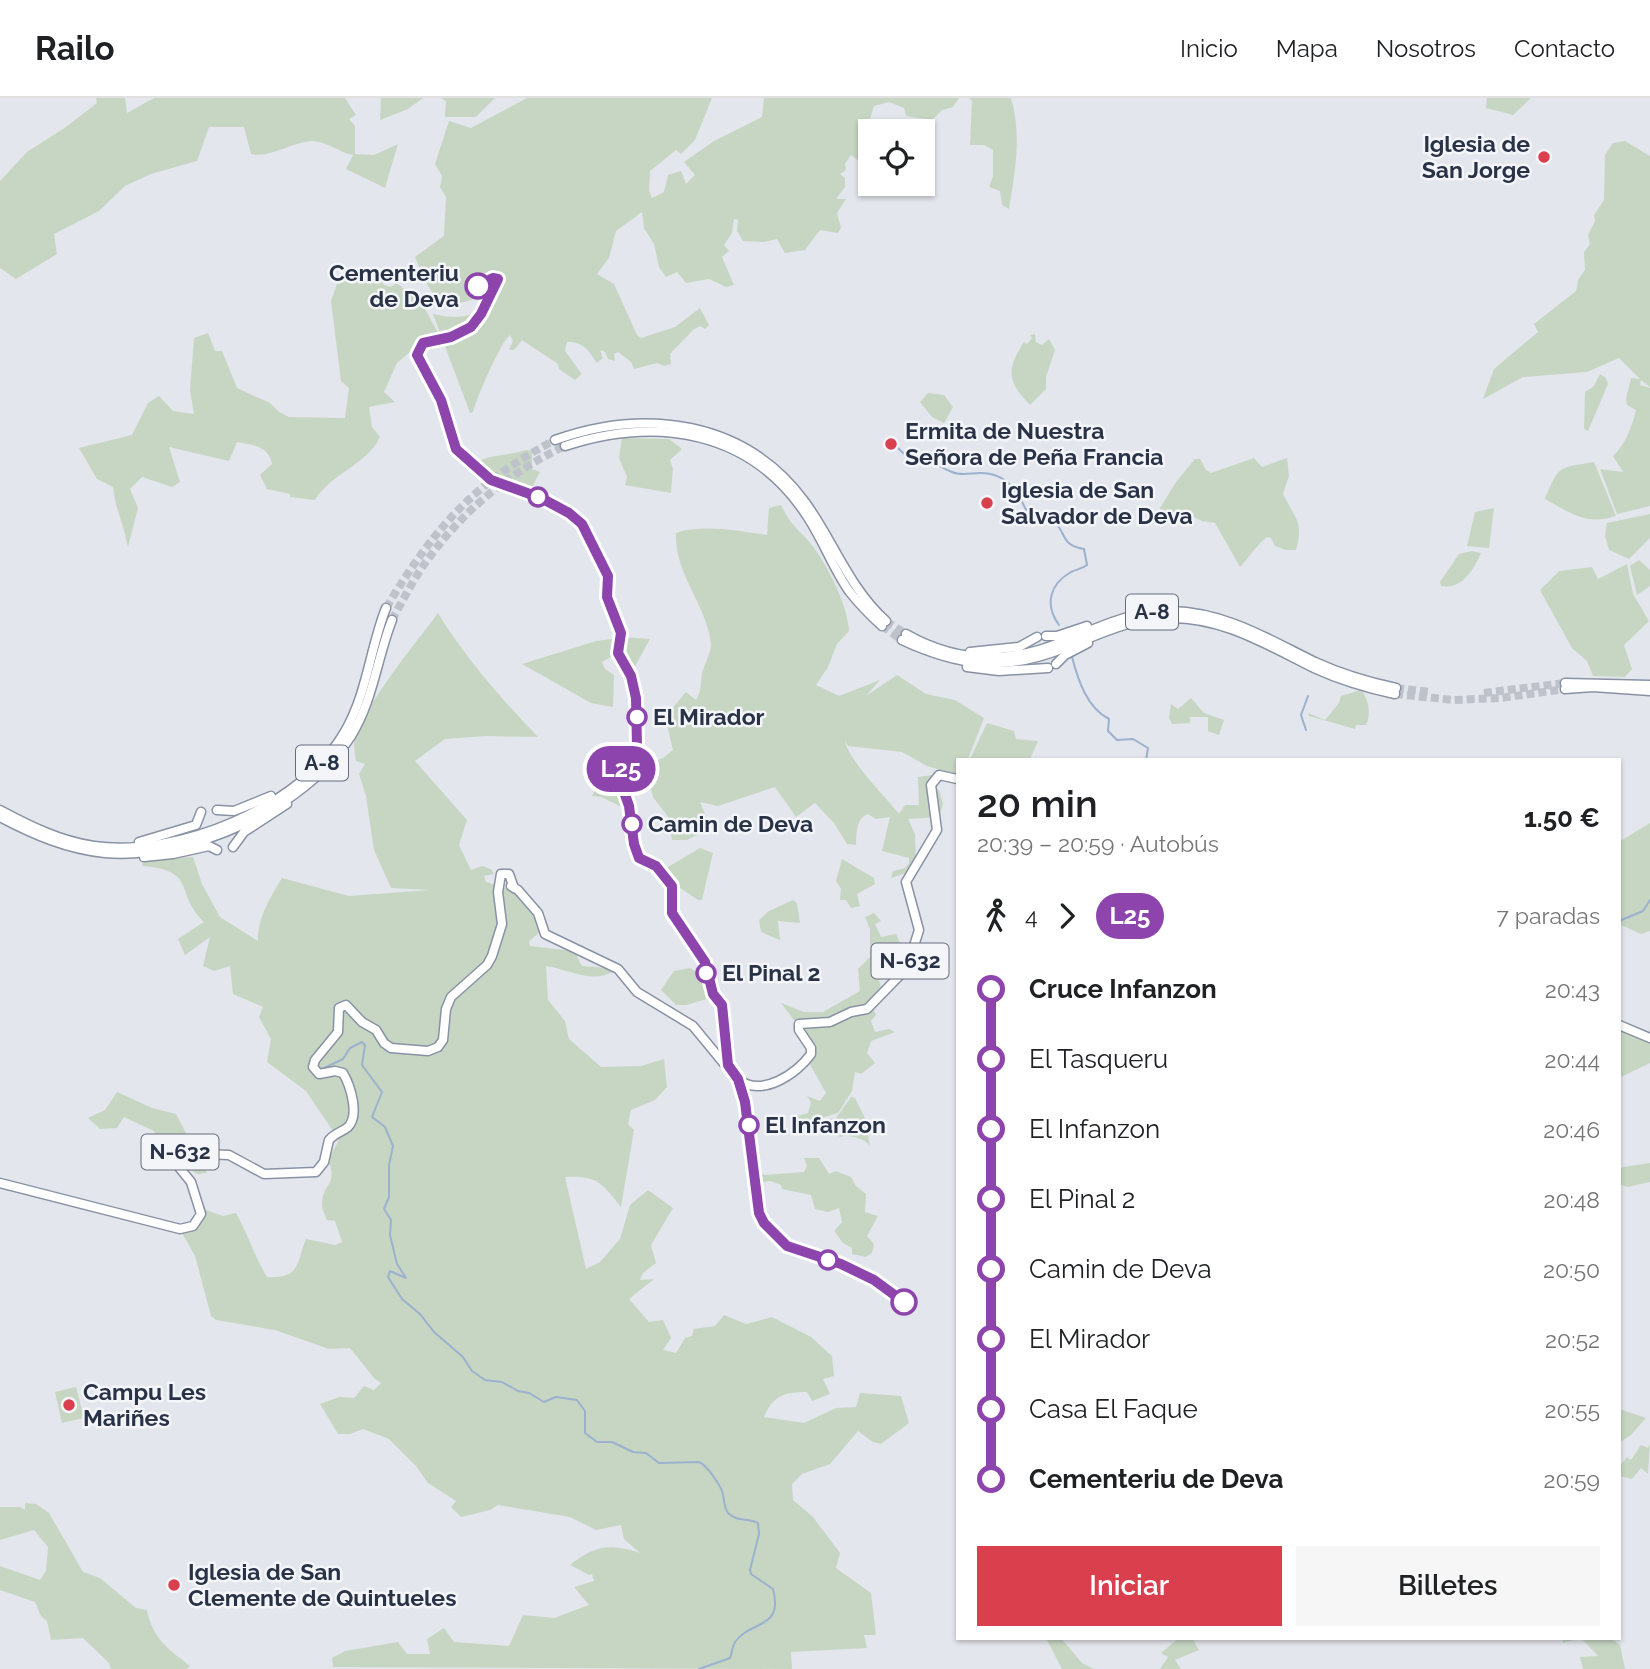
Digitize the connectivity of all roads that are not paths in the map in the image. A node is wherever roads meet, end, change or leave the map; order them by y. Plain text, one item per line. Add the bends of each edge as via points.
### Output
1 (555, 440) tunnel mouth
2 (565, 446) tunnel mouth
3 (386, 608) tunnel mouth
4 (1148, 613) junction
5 (392, 620) tunnel mouth
6 (1231, 628) junction
7 (905, 639) junction
8 (1650, 685) edge
9 (1650, 691) edge
10 (320, 770) junction
11 (956, 779) edge
12 (0, 810) edge
13 (218, 810) dead end
14 (201, 812) dead end
15 (0, 817) edge
16 (172, 844) junction
17 (233, 847) dead end
18 (135, 850) junction
19 (217, 850) dead end
20 (1621, 1026) edge
21 (1650, 1038) edge
22 (0, 1183) edge

1 - 2 highway via 608,424 648,422 684,426 737,445 766,463 804,501 857,589 884,624 849,590 798,502 745,457 705,439 668,431 627,431
3 - 10 highway, A-8 via 352,720
4 - 6 highway, A-8 via 1187,612 1225,620 1336,671 1396,691 1334,677
4 - 7 highway via 1114,618 1019,647 967,652
4 - 7 highway, A-8 via 1115,620 1039,650 1004,657 968,657
5 - 10 highway, A-8 via 352,735
6 - 7 highway, A-8 via 1188,618 1153,618 1118,626 1041,656 1005,663 951,660
6 - 7 highway via 1187,620 1135,623 1065,655 1052,666 999,671 936,658
8 - 9 highway via 1565,686
10 - 13 highway via 234,811
10 - 16 highway, A-8 via 287,800 262,814 232,828
10 - 17 highway via 278,812 244,832
11 - 22 highway, N-632 via 939,775 931,785 937,830 906,882 919,930 907,968 867,1009 830,1022 799,1024 811,1054 771,1084 746,1084 698,1029 637,992 621,971 545,934 538,914 506,884 502,924 492,956 451,997 438,1048 391,1048 346,1005 339,1008 339,1027 314,1068 343,1073 354,1111 348,1126 329,1140 322,1167 312,1173 264,1174 229,1155 178,1153 174,1161 191,1182 200,1218 193,1226 172,1228
12 - 18 highway, A-8 via 51,835
14 - 16 highway via 196,825
15 - 18 highway, A-8 via 72,848 104,853
16 - 18 highway, A-8
16 - 18 highway
16 - 19 highway
20 - 21 highway

